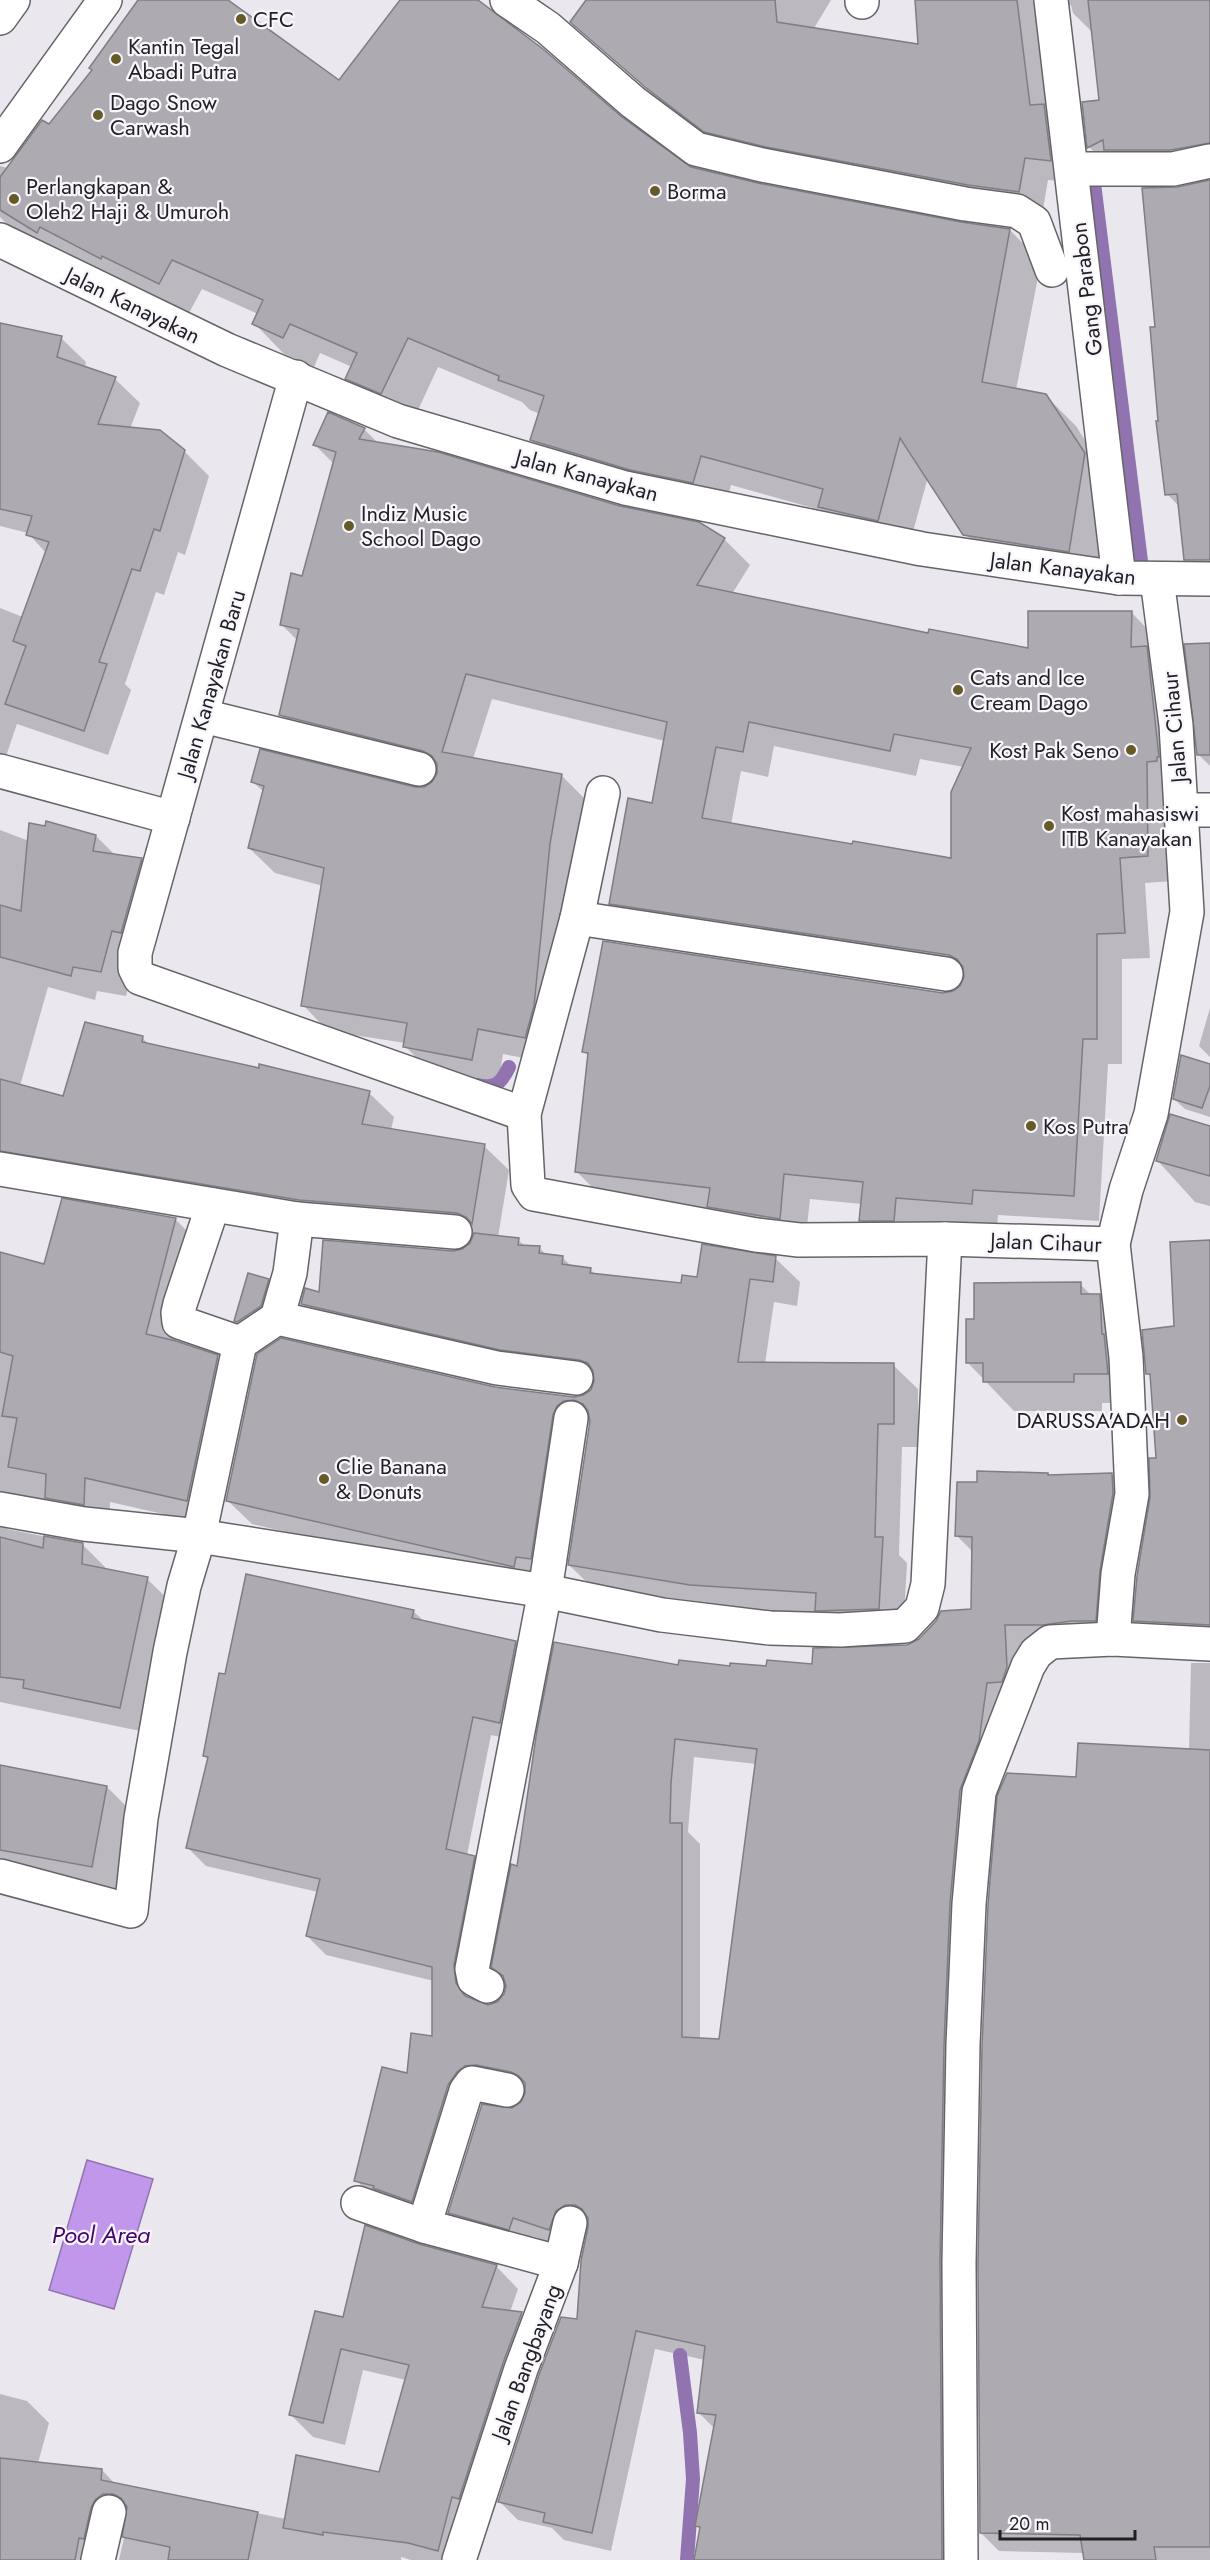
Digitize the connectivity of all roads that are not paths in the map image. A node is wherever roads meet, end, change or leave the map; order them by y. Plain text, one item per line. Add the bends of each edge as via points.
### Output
1 (13, 0) edge
2 (105, 0) edge
3 (507, 0) edge
4 (1051, 0) edge
5 (0, 18) edge
6 (0, 146) edge
7 (1210, 161) edge
8 (1072, 169) junction
9 (0, 240) edge
10 (1052, 270) dead end
11 (296, 377) junction
12 (1119, 578) junction
13 (1157, 579) junction
14 (1210, 579) edge
15 (203, 716) junction
16 (419, 769) dead end
17 (0, 771) edge
18 (603, 793) dead end
19 (1195, 810) edge
20 (173, 818) junction
21 (577, 918) junction
22 (946, 974) dead end
23 (524, 1114) junction
24 (0, 1169) edge
25 (213, 1205) junction
26 (297, 1219) junction
27 (455, 1232) dead end
28 (945, 1239) junction
29 (1113, 1244) junction
30 (277, 1318) junction
31 (240, 1343) junction
32 (576, 1378) dead end
33 (571, 1418) dead end
34 (0, 1509) edge
35 (199, 1536) junction
36 (545, 1591) junction
37 (1113, 1639) junction
38 (1210, 1644) edge
39 (0, 1876) edge
40 (487, 1986) dead end
41 (507, 2090) dead end
42 (358, 2203) dead end
43 (570, 2223) dead end
44 (424, 2226) junction
45 (561, 2263) junction
46 (109, 2512) dead end
47 (98, 2560) edge
48 (459, 2560) edge
49 (961, 2560) edge

1 - 5 street
2 - 6 street
3 - 10 street via 548,28 633,102 696,149 807,174 1017,211 1034,222
4 - 8 street, Gang Parabon
7 - 8 street via 1173,169
8 - 12 street, Gang Parabon
9 - 11 street, Jalan Kanayakan via 227,350
11 - 12 street, Jalan Kanayakan via 398,420 625,488 922,549
11 - 15 street, Jalan Kanayakan Baru
12 - 13 street, Jalan Kanayakan
13 - 14 street, Jalan Kanayakan
13 - 19 street, Jalan Cihaur via 1176,725
15 - 16 street
15 - 20 street, Jalan Kanayakan Baru
17 - 20 street
18 - 21 street, Jalan Cihaur
19 - 29 street, Jalan Cihaur via 1187,912 1151,1114
20 - 23 street, Jalan Kanayakan Baru via 135,953 140,978
21 - 22 street
21 - 23 street, Jalan Cihaur
23 - 28 street, Jalan Cihaur via 528,1185 534,1194 800,1240
24 - 25 street
25 - 26 street
25 - 31 street via 177,1313 179,1322
26 - 27 street
26 - 30 street via 290,1273
28 - 29 street, Jalan Cihaur
28 - 36 street via 928,1584 922,1608 905,1626 840,1630 770,1628 662,1615
29 - 37 street via 1126,1357 1132,1494 1118,1574
30 - 31 street
30 - 32 street via 497,1368
31 - 35 street
33 - 36 street
34 - 35 street via 84,1524
35 - 36 street
35 - 39 street via 184,1586 154,1734 131,1911
36 - 40 street via 472,1969 474,1979
37 - 38 street
37 - 49 street via 1050,1642 1036,1653 979,1792 963,2045 959,2263
41 - 44 street via 472,2083 466,2091
42 - 44 street, Jalan Bangbayang
43 - 45 street
44 - 45 street, Jalan Bangbayang
45 - 48 street, Jalan Bangbayang via 521,2369
46 - 47 street

